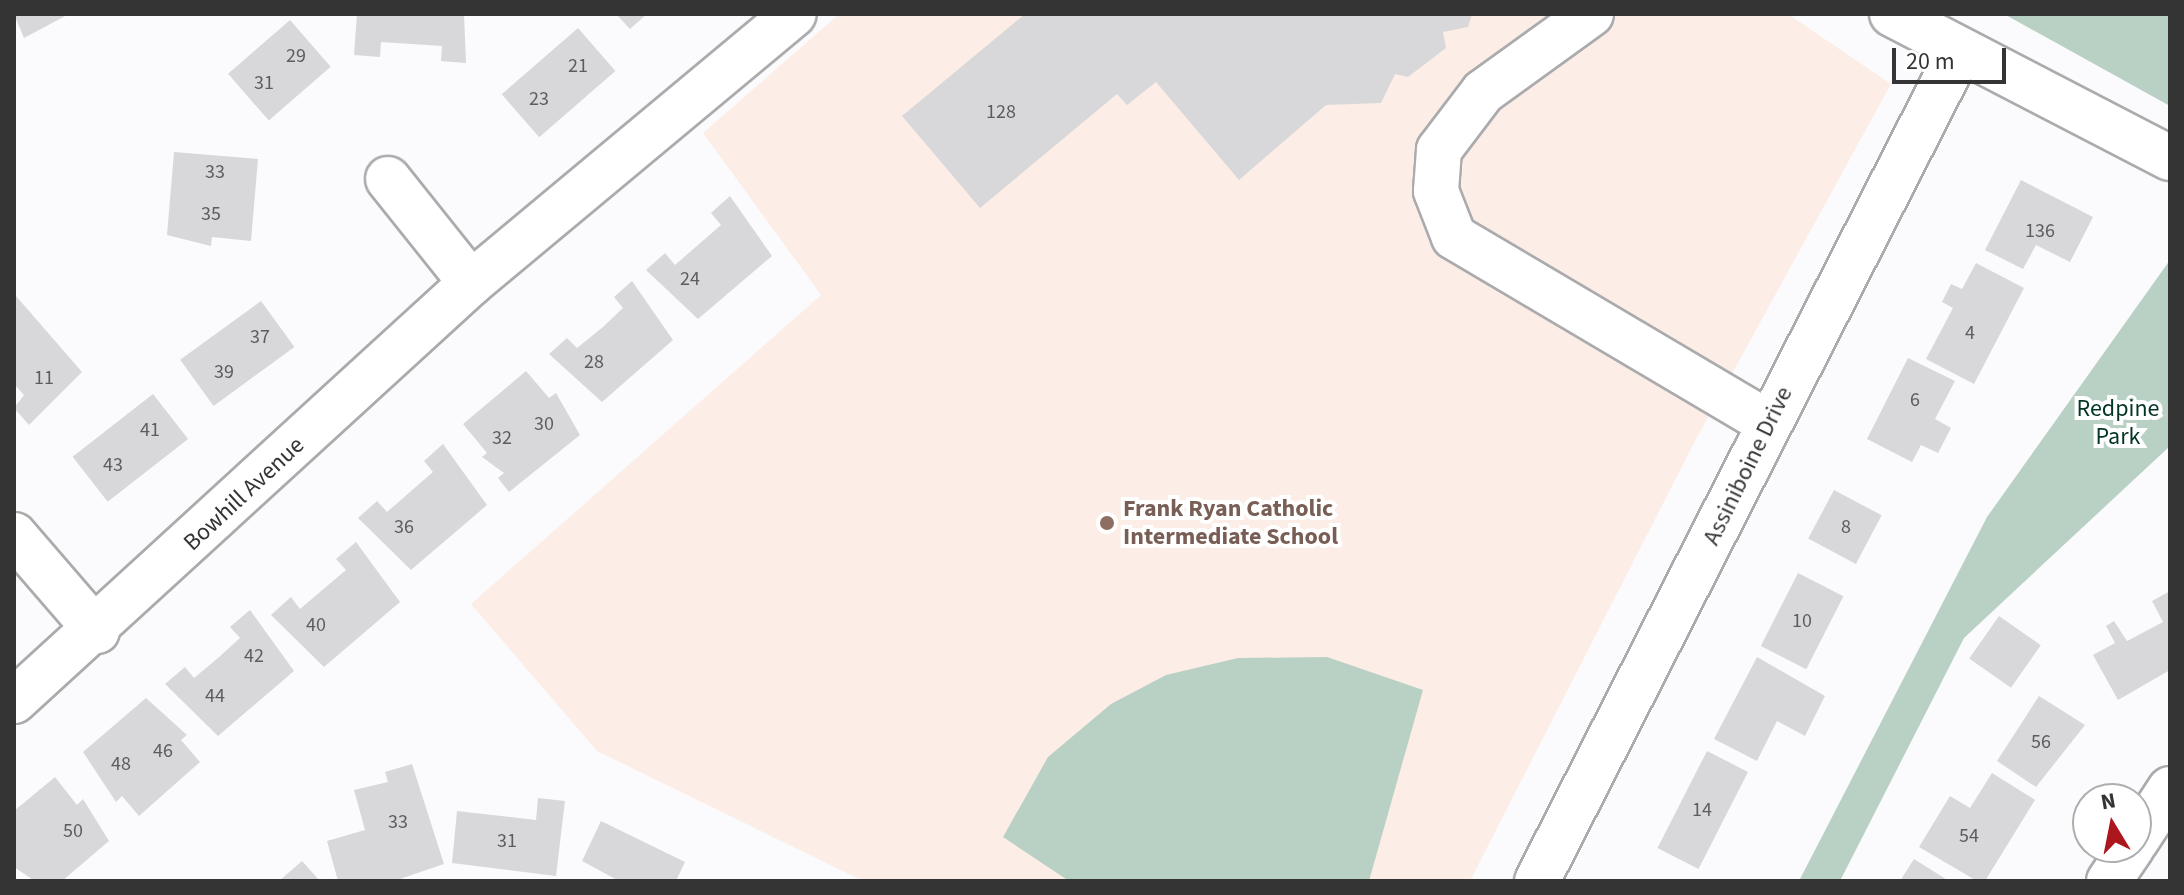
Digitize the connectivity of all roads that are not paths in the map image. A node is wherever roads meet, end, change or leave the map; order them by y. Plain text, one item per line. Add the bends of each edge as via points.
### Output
1 (794, 14) edge
2 (1591, 14) edge
3 (1892, 14) edge
4 (1959, 52) junction
5 (2170, 158) edge
6 (388, 179) dead end
7 (471, 283) junction
8 (1769, 423) junction
9 (14, 535) edge
10 (97, 631) junction
11 (14, 701) edge
12 (2170, 789) edge
13 (2152, 817) edge
14 (2121, 863) edge
15 (1537, 881) edge
16 (2109, 881) edge

1 - 7 street, Bowhill Avenue
2 - 8 street via 1483,92 1439,150 1436,191 1454,237
3 - 4 street
4 - 5 street
4 - 8 street, Assiniboine Drive
6 - 7 street
7 - 10 street, Bowhill Avenue
8 - 15 street, Assiniboine Drive
9 - 10 street
10 - 11 street, Bowhill Avenue
12 - 13 street
14 - 16 street

